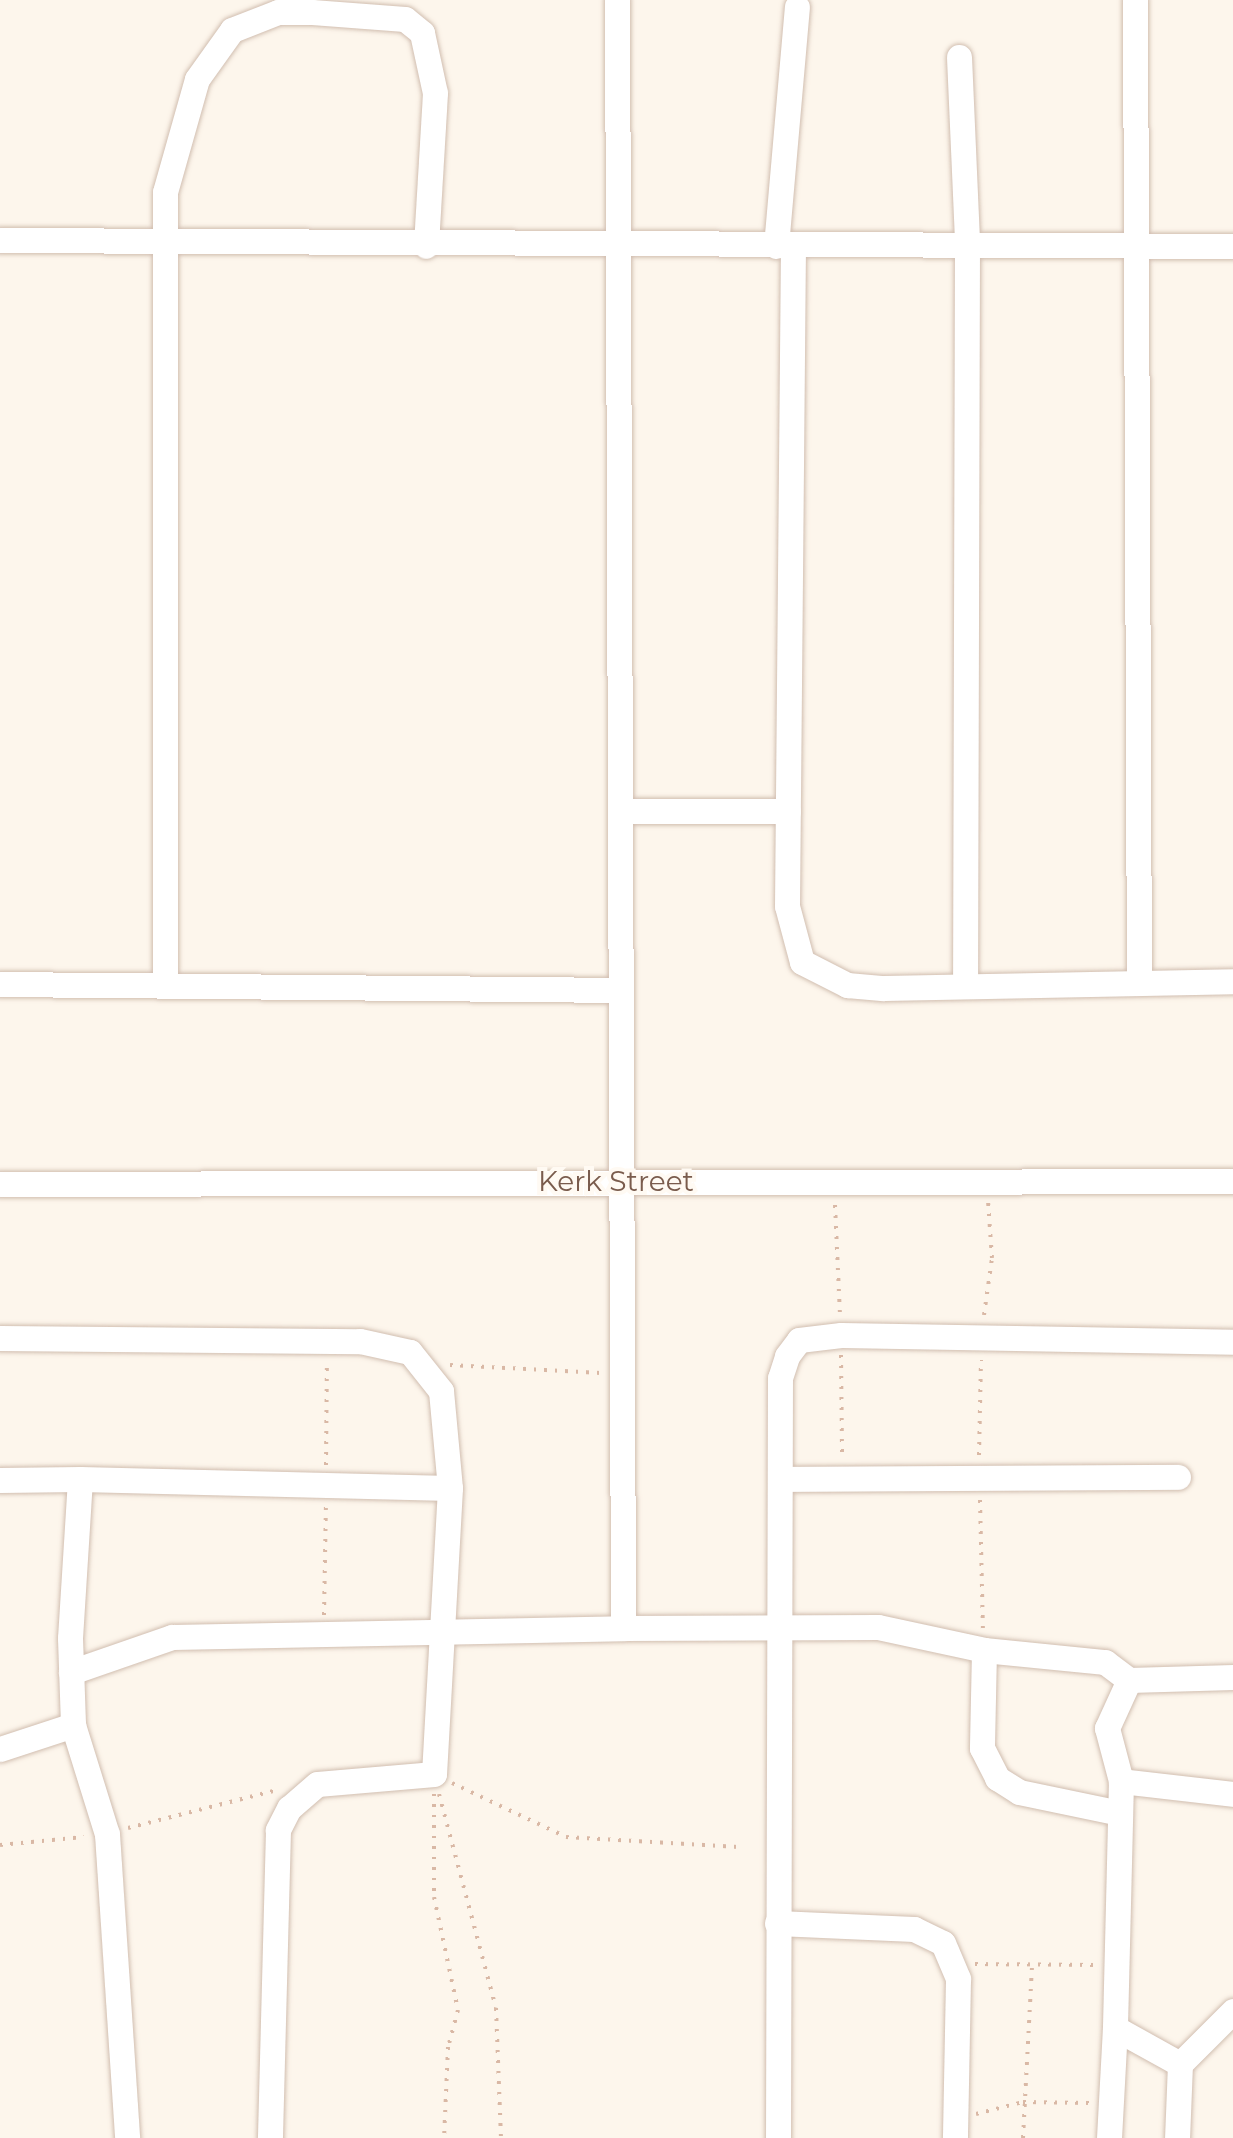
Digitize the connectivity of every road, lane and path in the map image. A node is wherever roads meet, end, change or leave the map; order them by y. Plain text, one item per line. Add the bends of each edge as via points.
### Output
1 (616, 0) edge
2 (1136, 0) edge
3 (797, 7) dead end
4 (960, 57) dead end
5 (164, 239) junction
6 (0, 240) edge
7 (966, 243) junction
8 (620, 244) junction
9 (1136, 244) junction
10 (426, 246) junction
11 (784, 246) junction
12 (1233, 246) edge
13 (621, 811) junction
14 (788, 812) junction
15 (1139, 980) junction
16 (1233, 982) edge
17 (964, 983) junction
18 (0, 984) edge
19 (165, 985) junction
20 (620, 990) junction
21 (625, 1180) junction
22 (1233, 1181) edge
23 (0, 1184) edge
24 (987, 1185) junction
25 (0, 1338) edge
26 (981, 1342) junction
27 (1233, 1342) edge
28 (426, 1364) junction
29 (625, 1374) junction
30 (1178, 1478) dead end
31 (80, 1479) junction
32 (781, 1479) junction
33 (0, 1480) edge
34 (979, 1482) junction
35 (450, 1488) junction
36 (624, 1628) junction
37 (781, 1632) junction
38 (442, 1635) junction
39 (984, 1650) junction
40 (71, 1672) junction
41 (1233, 1677) edge
42 (1129, 1680) junction
43 (73, 1724) junction
44 (0, 1749) edge
45 (434, 1774) junction
46 (1121, 1781) junction
47 (282, 1790) dead end
48 (1233, 1794) edge
49 (1120, 1813) junction
50 (107, 1834) junction
51 (0, 1845) edge
52 (740, 1846) dead end
53 (777, 1923) junction
54 (956, 1964) junction
55 (1032, 1964) junction
56 (1117, 1965) junction
57 (1233, 2011) edge
58 (1115, 2028) junction
59 (1180, 2064) junction
60 (1023, 2102) junction
61 (1109, 2108) junction
62 (956, 2129) edge
63 (127, 2138) edge
64 (270, 2138) edge
65 (444, 2138) edge
66 (501, 2138) edge
67 (778, 2138) edge
68 (1023, 2138) edge
69 (1109, 2138) edge
70 (1177, 2138) edge

1 - 8 street
2 - 9 street
3 - 11 street
4 - 7 street
5 - 6 street
5 - 10 street
5 - 10 street via 170,155 197,79 218,43 250,19 312,12 405,19 430,48 435,93
5 - 19 street
7 - 9 street
7 - 11 street
7 - 17 street
8 - 10 street
8 - 11 street
8 - 13 street
9 - 12 street
9 - 15 street
11 - 14 street
13 - 14 street
13 - 20 street
14 - 17 street via 787,906 802,962 846,985
15 - 16 street
15 - 17 street
18 - 19 street
19 - 20 street
20 - 21 street
21 - 23 street, Kerk Street
21 - 24 street, Kerk Street
21 - 29 street
22 - 24 street, Kerk Street
24 - 26 path via 992,1258
25 - 28 street via 360,1341 410,1352
26 - 27 street
26 - 32 street via 841,1335 799,1340 780,1378
26 - 34 path
28 - 29 path
28 - 35 street via 446,1410
29 - 36 street
30 - 34 street
31 - 33 street
31 - 35 street
31 - 40 street
32 - 34 street
32 - 37 street
34 - 39 path
35 - 38 street
36 - 37 street
36 - 38 street
37 - 39 street via 878,1628
37 - 53 street
38 - 40 street via 172,1637
38 - 45 street
39 - 42 street via 1105,1662
39 - 49 street via 982,1748 997,1778 1019,1792
40 - 43 street
41 - 42 street
42 - 46 street via 1107,1728
43 - 44 street
43 - 50 street
45 - 52 path via 566,1837
45 - 64 street via 318,1784 290,1808 278,1830
45 - 65 path via 434,1897 458,2010 448,2046
45 - 66 path via 496,2008
46 - 48 street
46 - 49 street
47 - 50 path via 212,1802
49 - 56 street
50 - 51 path
50 - 63 street
53 - 54 street via 914,1929 944,1944
53 - 67 street
54 - 55 path
54 - 62 street
55 - 56 path
55 - 60 path
56 - 58 street
57 - 59 street
58 - 59 street
58 - 61 street
59 - 70 street
60 - 61 path
60 - 62 path
60 - 68 path
61 - 69 street

